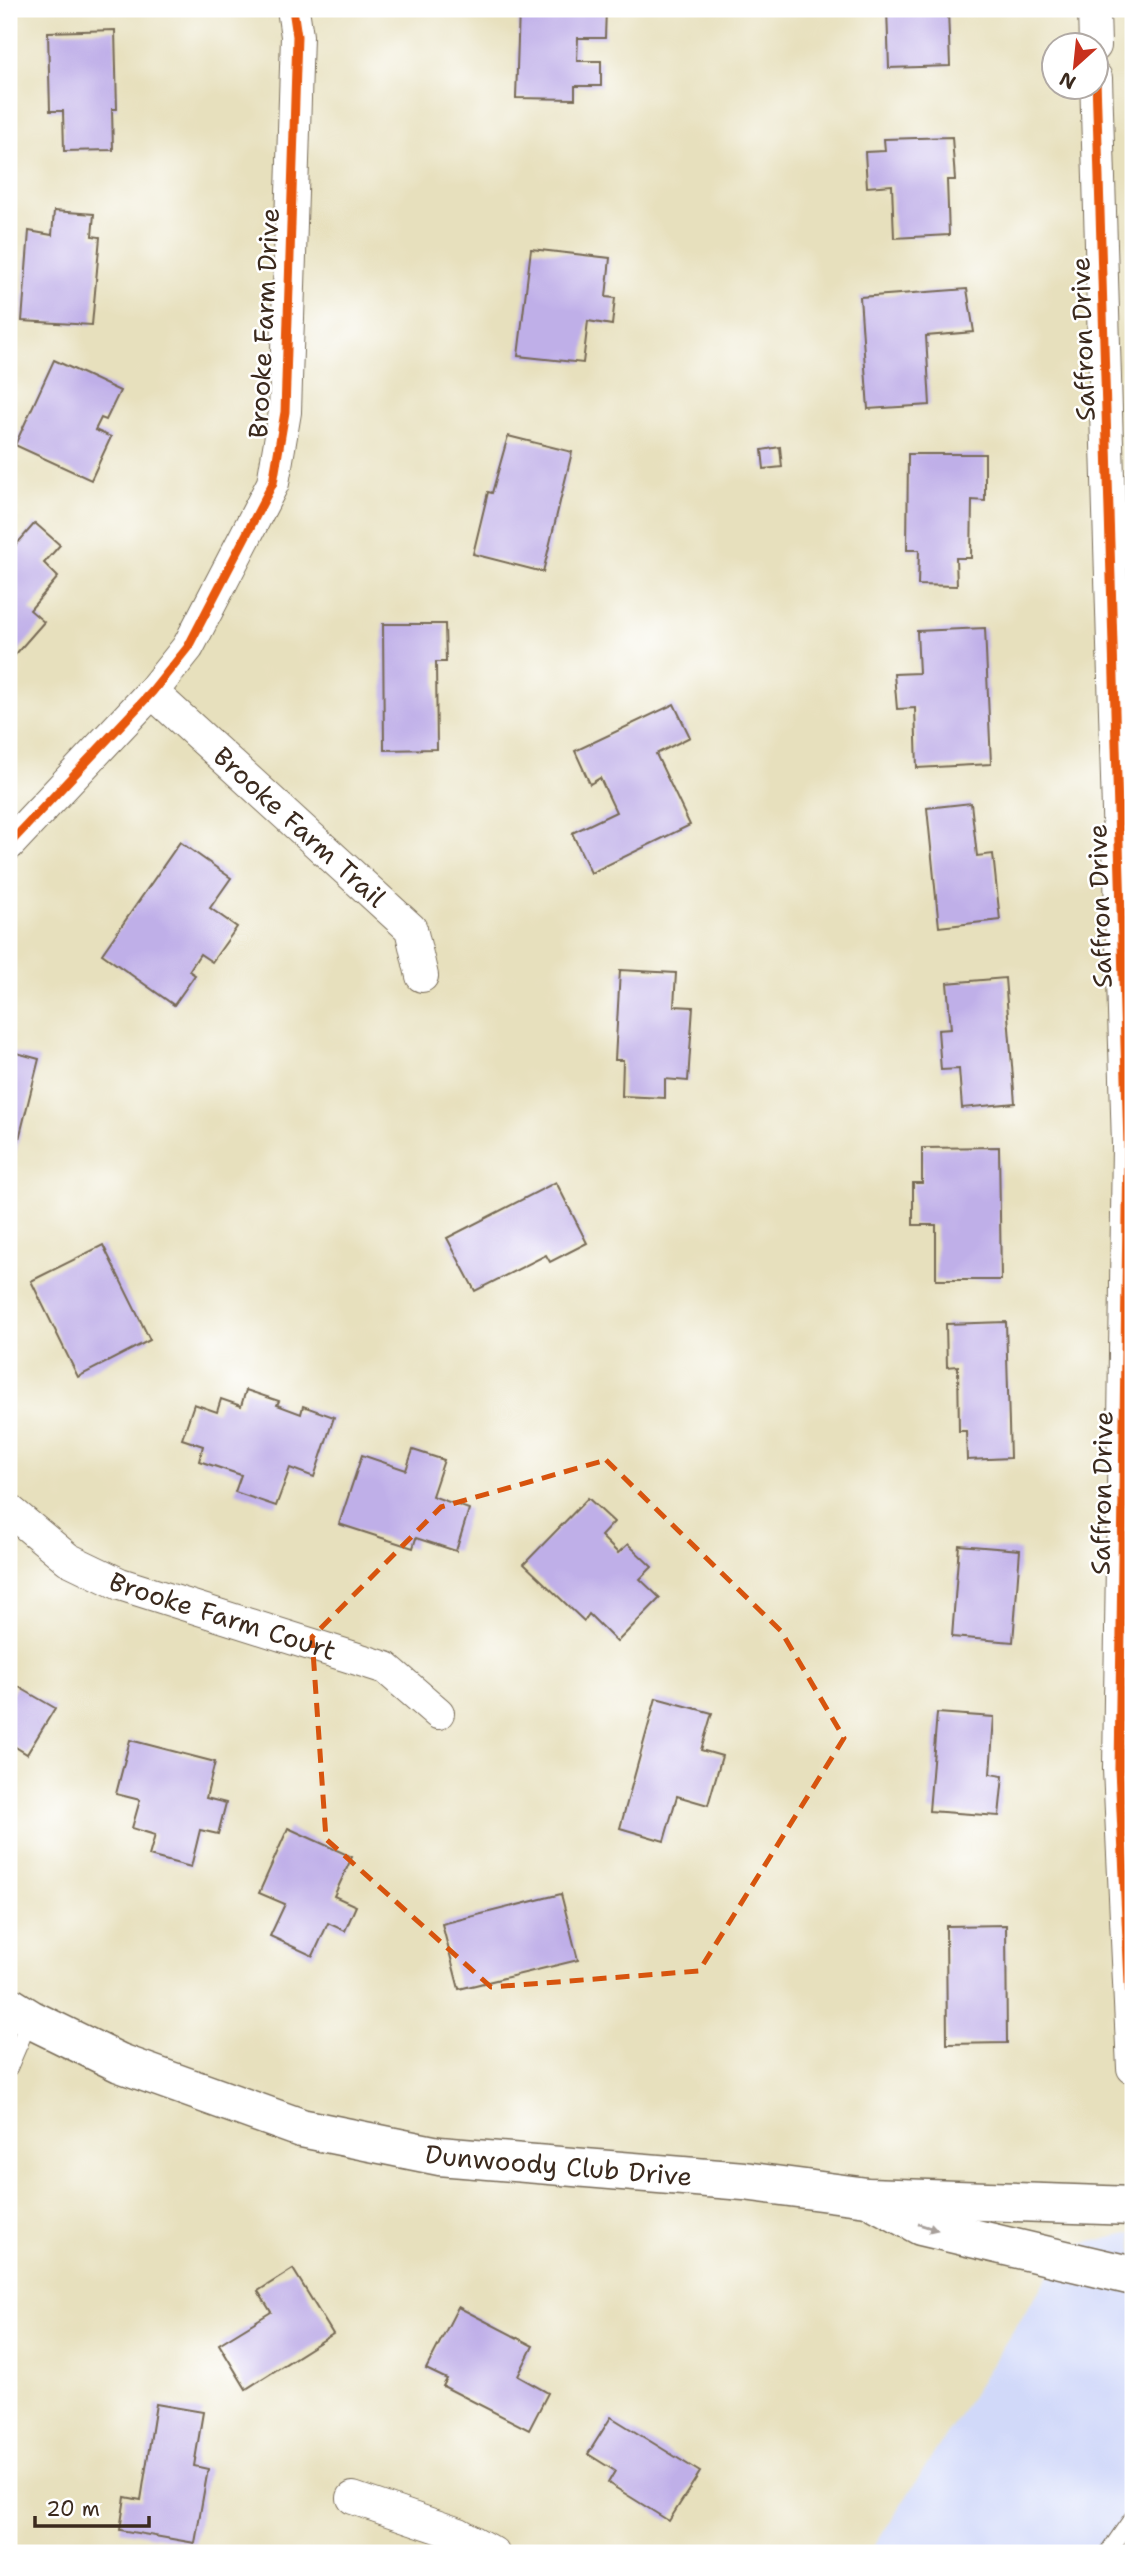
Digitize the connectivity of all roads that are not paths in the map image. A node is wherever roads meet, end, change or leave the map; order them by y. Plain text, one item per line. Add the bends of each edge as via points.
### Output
1 (293, 9) edge
2 (1094, 9) edge
3 (1095, 32) edge
4 (1098, 102) edge
5 (152, 692) junction
6 (9, 844) edge
7 (422, 976) dead end
8 (9, 1510) edge
9 (438, 1713) dead end
10 (19, 2013) edge
11 (9, 2068) edge
12 (1133, 2068) edge
13 (867, 2197) junction
14 (1133, 2206) edge
15 (1133, 2276) edge
16 (353, 2498) dead end
17 (1133, 2517) edge
18 (493, 2553) edge
19 (1108, 2553) edge

1 - 5 street, Brooke Farm Drive via 297,36 285,412 273,483 188,647
2 - 3 street
4 - 12 street, Saffron Drive via 1128,1145 1119,1769
5 - 6 street, Brooke Farm Drive
5 - 7 street, Brooke Farm Trail via 411,929
8 - 9 street, Brooke Farm Court via 68,1559 120,1584 386,1668
10 - 11 lane
10 - 13 main road, Dunwoody Club Drive via 120,2063 301,2128 439,2156 744,2181
13 - 14 main road, Dunwoody Club Drive
13 -> 15 main road via 921,2226
16 - 18 street via 459,2534
17 - 19 lane

